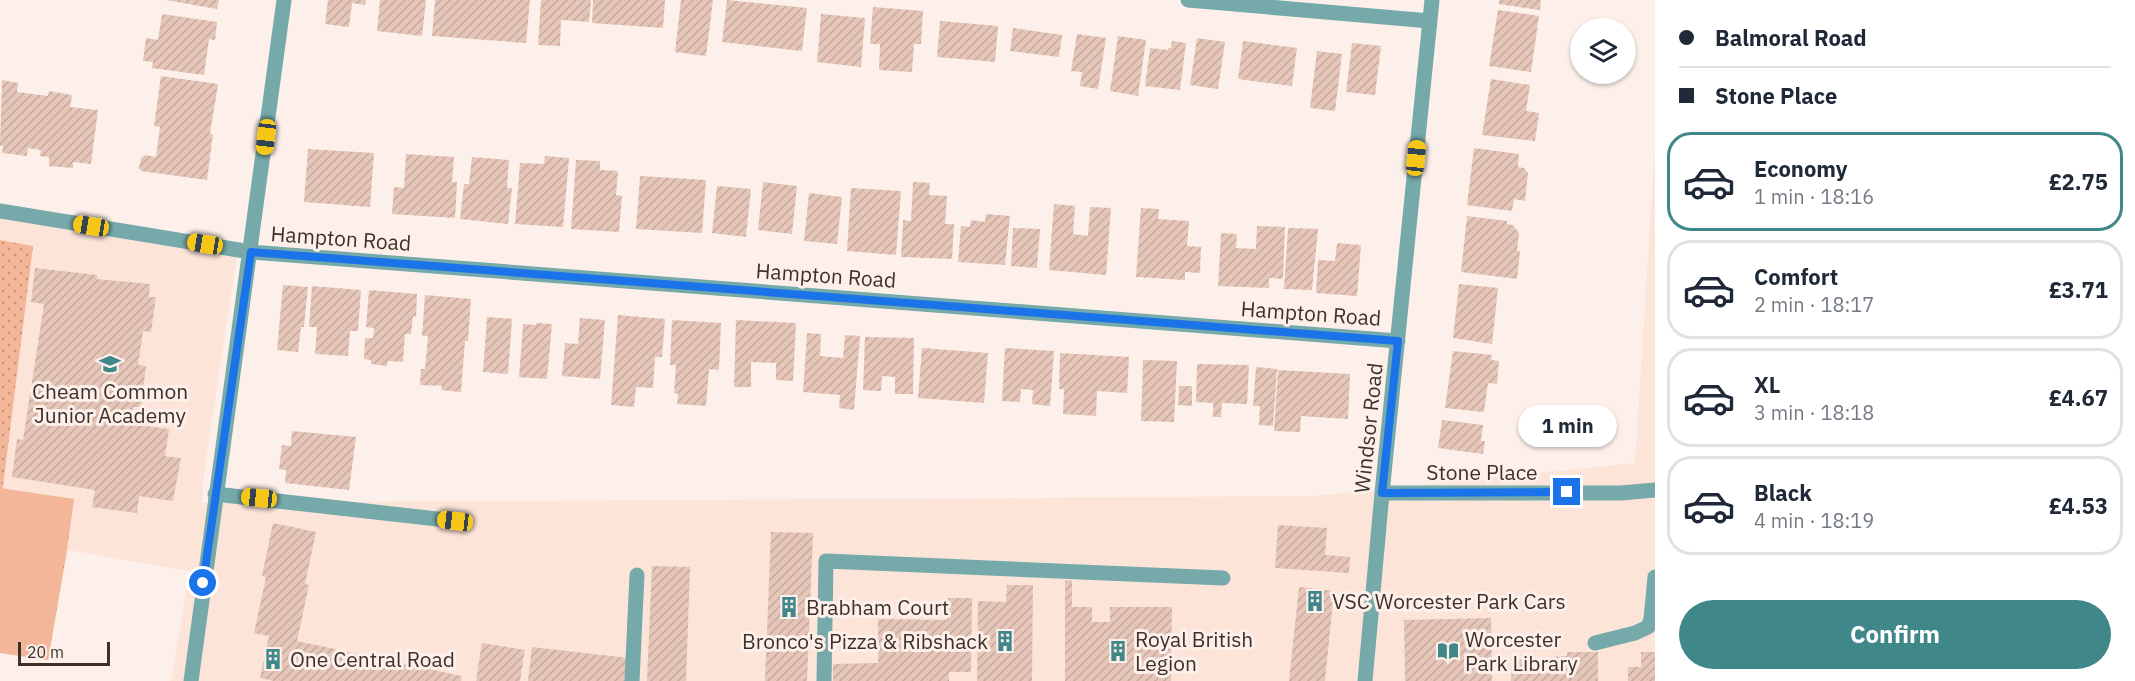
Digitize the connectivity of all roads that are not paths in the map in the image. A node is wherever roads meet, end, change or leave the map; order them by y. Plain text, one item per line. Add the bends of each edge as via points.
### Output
1 (284, 0) edge
2 (1188, 0) edge
3 (1432, 0) edge
4 (1430, 21) junction
5 (0, 211) edge
6 (251, 252) junction
7 (1398, 341) junction
8 (1655, 490) edge
9 (1382, 493) junction
10 (215, 494) junction
11 (455, 521) dead end
12 (637, 575) dead end
13 (1655, 577) edge
14 (1223, 578) dead end
15 (1595, 643) dead end
16 (191, 681) edge
17 (632, 681) edge
18 (824, 681) edge
19 (1365, 681) edge

1 - 6 street
2 - 4 street
3 - 4 street, Windsor Road
4 - 7 street, Windsor Road
5 - 6 street, Hampton Road
6 - 7 street, Hampton Road
6 - 10 street
7 - 9 street, Windsor Road
8 - 9 street, Stone Place
9 - 19 street, Windsor Road
10 - 11 street
10 - 16 street
12 - 17 street
13 - 15 street via 1648,627
14 - 18 street via 826,561

